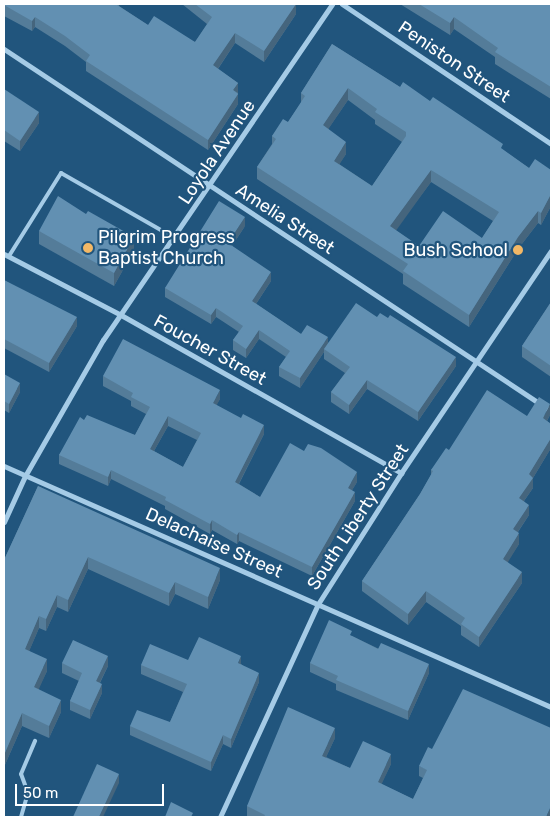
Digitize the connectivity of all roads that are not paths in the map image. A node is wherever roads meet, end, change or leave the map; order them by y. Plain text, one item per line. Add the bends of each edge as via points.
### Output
1 (332, 4) edge
2 (342, 4) edge
3 (4, 49) edge
4 (551, 144) edge
5 (211, 186) junction
6 (175, 238) junction
7 (551, 251) edge
8 (6, 255) edge
9 (121, 315) junction
10 (477, 362) junction
11 (551, 411) edge
12 (4, 466) edge
13 (401, 473) junction
14 (25, 476) junction
15 (4, 522) edge
16 (318, 604) junction
17 (551, 707) edge
18 (35, 741) dead end
19 (21, 817) edge
20 (220, 817) edge

1 - 5 street, Loyola Avenue
2 - 4 street, Peniston Street
3 - 5 street, Amelia Street
5 - 6 street, Loyola Avenue
5 - 10 street, Amelia Street
6 - 8 lane via 61,173
6 - 9 street, Loyola Avenue
7 - 10 street, South Liberty Street
8 - 9 street, Foucher Street
9 - 13 street, Foucher Street
9 - 14 street, Loyola Avenue via 103,340
10 - 11 street, Amelia Street
10 - 13 street, South Liberty Street
12 - 14 street, Delachaise Street
13 - 16 street, South Liberty Street
14 - 15 street, Loyola Avenue
14 - 16 street, Delachaise Street
16 - 17 street, Delachaise Street
16 - 20 street, South Liberty Street
18 - 19 lane via 22,774 28,803

